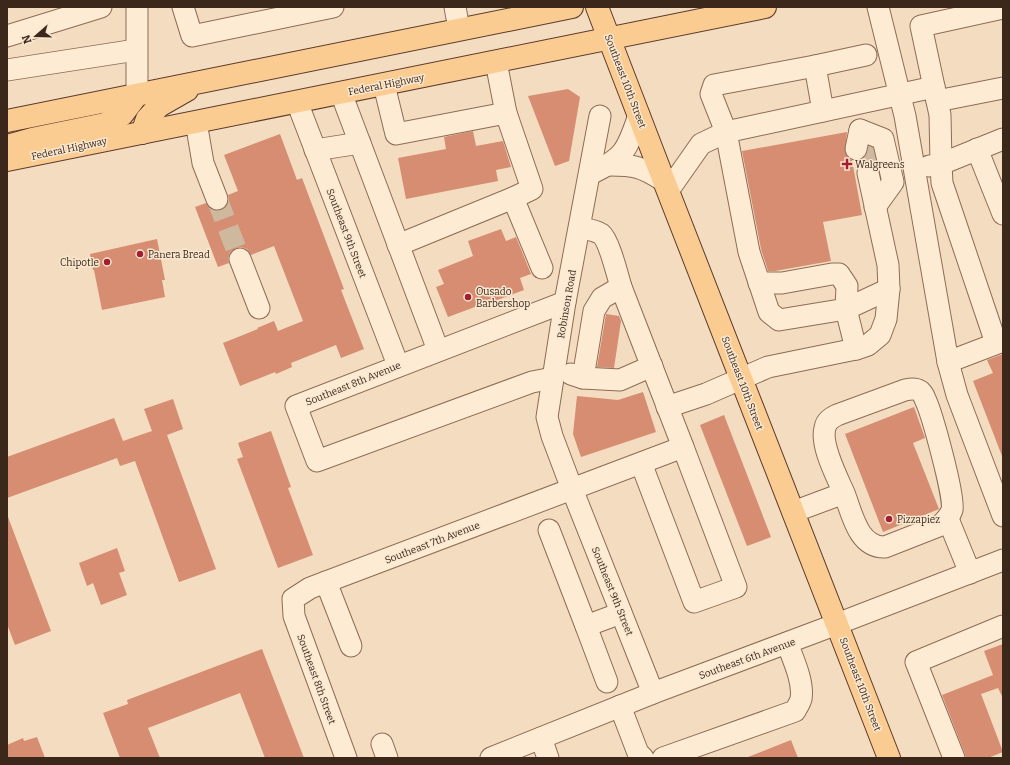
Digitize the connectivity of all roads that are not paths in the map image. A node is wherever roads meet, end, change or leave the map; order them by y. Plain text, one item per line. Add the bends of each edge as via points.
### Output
1 (101, 7) edge
2 (137, 7) edge
3 (183, 7) edge
4 (333, 7) edge
5 (455, 7) edge
6 (572, 7) edge
7 (598, 7) edge
8 (766, 7) edge
9 (878, 7) edge
10 (1003, 8) edge
11 (286, 12) edge
12 (459, 29) junction
13 (7, 36) edge
14 (610, 39) junction
15 (136, 50) junction
16 (866, 55) dead end
17 (496, 62) junction
18 (815, 66) junction
19 (7, 70) edge
20 (204, 81) junction
21 (384, 85) junction
22 (1003, 88) edge
23 (341, 93) junction
24 (137, 94) junction
25 (900, 94) junction
26 (936, 94) junction
27 (297, 102) junction
28 (856, 104) junction
29 (823, 111) junction
30 (506, 113) junction
31 (600, 116) dead end
32 (639, 116) junction
33 (7, 121) edge
34 (196, 122) junction
35 (726, 132) junction
36 (142, 133) junction
37 (1003, 139) edge
38 (360, 143) junction
39 (7, 146) edge
40 (977, 149) junction
41 (315, 150) junction
42 (7, 160) edge
43 (941, 164) junction
44 (610, 165) junction
45 (915, 169) junction
46 (868, 173) tunnel mouth
47 (590, 174) junction
48 (666, 186) junction
49 (513, 198) junction
50 (217, 199) tunnel mouth
51 (875, 207) junction
52 (1003, 214) edge
53 (580, 228) junction
54 (398, 245) junction
55 (240, 259) tunnel mouth
56 (542, 268) dead end
57 (808, 270) dead end
58 (759, 283) junction
59 (782, 283) junction
60 (621, 288) junction
61 (889, 289) junction
62 (565, 302) junction
63 (259, 308) dead end
64 (846, 309) junction
65 (1000, 342) edge
66 (856, 349) junction
67 (438, 350) junction
68 (948, 362) junction
69 (398, 365) junction
70 (652, 366) junction
71 (554, 373) junction
72 (583, 378) junction
73 (741, 378) junction
74 (667, 408) junction
75 (683, 447) junction
76 (641, 463) junction
77 (572, 489) junction
78 (844, 493) junction
79 (793, 512) junction
80 (1003, 516) edge
81 (948, 519) junction
82 (549, 530) dead end
83 (1003, 560) edge
84 (970, 573) junction
85 (326, 582) junction
86 (293, 599) joint
87 (621, 613) junction
88 (838, 624) junction
89 (586, 626) junction
90 (1003, 626) edge
91 (787, 643) junction
92 (351, 646) dead end
93 (607, 682) dead end
94 (653, 693) junction
95 (620, 706) junction
96 (541, 738) junction
97 (346, 758) edge
98 (491, 758) edge
99 (548, 758) edge
100 (643, 758) edge
101 (663, 758) edge
102 (889, 758) edge
103 (954, 758) edge

1 - 13 street
2 - 15 street
3 - 11 street via 192,36
4 - 11 street
5 - 12 street
6 - 12 main road
7 - 14 main road, Southeast 10th Street
8 - 14 main road, Federal Highway
9 - 25 street
10 - 26 street via 921,26
12 - 20 main road
14 - 17 main road, Federal Highway
14 - 32 main road, Southeast 10th Street
15 - 19 street
15 - 24 street
16 - 18 street
17 - 21 main road, Federal Highway
17 - 30 street
18 - 29 street
18 - 35 street via 714,85 711,94
20 - 24 main road
20 - 36 main road via 159,106 147,119
21 - 23 main road, Federal Highway
21 - 30 street via 396,134
22 - 26 street
23 - 27 main road, Federal Highway
23 - 38 street
24 - 33 main road
24 - 39 main road via 122,115 105,124
25 - 26 street
25 - 28 street
25 - 45 street
26 - 43 street via 940,115
27 - 34 main road, Federal Highway
27 - 41 street, Southeast 9th Street
28 - 29 street
28 - 51 street via 862,143 883,139 893,182
29 - 35 street
30 - 49 street via 532,189
31 - 47 street, Robinson Road
32 - 44 street via 622,154
32 - 48 main road, Southeast 10th Street
34 - 36 main road, Federal Highway
34 - 50 street via 203,163
35 - 48 street via 701,144
35 - 58 street via 749,252
36 - 42 main road, Federal Highway
37 - 40 street
38 - 41 street
38 - 54 street
40 - 43 street
40 - 52 street
41 - 69 street, Southeast 9th Street
43 - 45 street
43 - 65 street via 942,183
44 - 47 street
44 - 48 street via 628,165 646,170
45 - 68 street
46 - 51 street
47 - 53 street, Robinson Road
48 - 73 main road, Southeast 10th Street
49 - 54 street
49 - 56 street
51 - 61 street via 888,265
53 - 60 street via 603,235
53 - 62 street, Robinson Road
54 - 67 street
55 - 63 street
57 - 59 street via 789,274
58 - 59 street
58 - 64 street via 769,312 779,320
59 - 64 street via 834,270 846,286
60 - 70 street
60 - 72 street via 602,298 594,311
61 - 64 street
61 - 66 street via 886,319 880,335 868,345
62 - 67 street, Southeast 8th Avenue
62 - 71 street, Robinson Road
64 - 66 street
65 - 68 street
66 - 73 street via 768,367
67 - 69 street, Southeast 8th Avenue
68 - 80 street via 957,396
69 - 71 street, Southeast 8th Avenue via 296,406 317,461
70 - 72 street via 620,380
70 - 74 street
71 - 72 street
71 - 77 street, Robinson Road via 547,417
73 - 74 street
73 - 79 main road, Southeast 10th Street
74 - 75 street
75 - 76 street, Southeast 7th Avenue
75 - 76 street via 736,587 694,602
76 - 77 street, Southeast 7th Avenue
77 - 85 street, Southeast 7th Avenue
77 - 87 street, Southeast 9th Street
78 - 79 street
78 - 81 street via 862,537 876,547 885,547 942,525
78 - 81 street via 824,436 825,427 830,419 913,388 919,390 925,398 935,427 948,479 952,508
79 - 88 main road, Southeast 10th Street
81 - 84 street
82 - 89 street
83 - 84 street, Southeast 6th Avenue
84 - 88 street, Southeast 6th Avenue
85 - 86 street, Southeast 7th Avenue
85 - 92 street
86 - 97 street, Southeast 8th Street via 294,616
87 - 89 street
87 - 94 street, Southeast 9th Street
88 - 91 street, Southeast 6th Avenue
88 - 102 main road, Southeast 10th Street
89 - 93 street
90 - 103 street via 916,662
91 - 94 street, Southeast 6th Avenue
91 - 101 street via 799,674 801,690 801,700 795,710
94 - 95 street, Southeast 6th Avenue
95 - 96 street, Southeast 6th Avenue
95 - 100 street via 638,753
96 - 98 street, Southeast 6th Avenue
96 - 99 street

